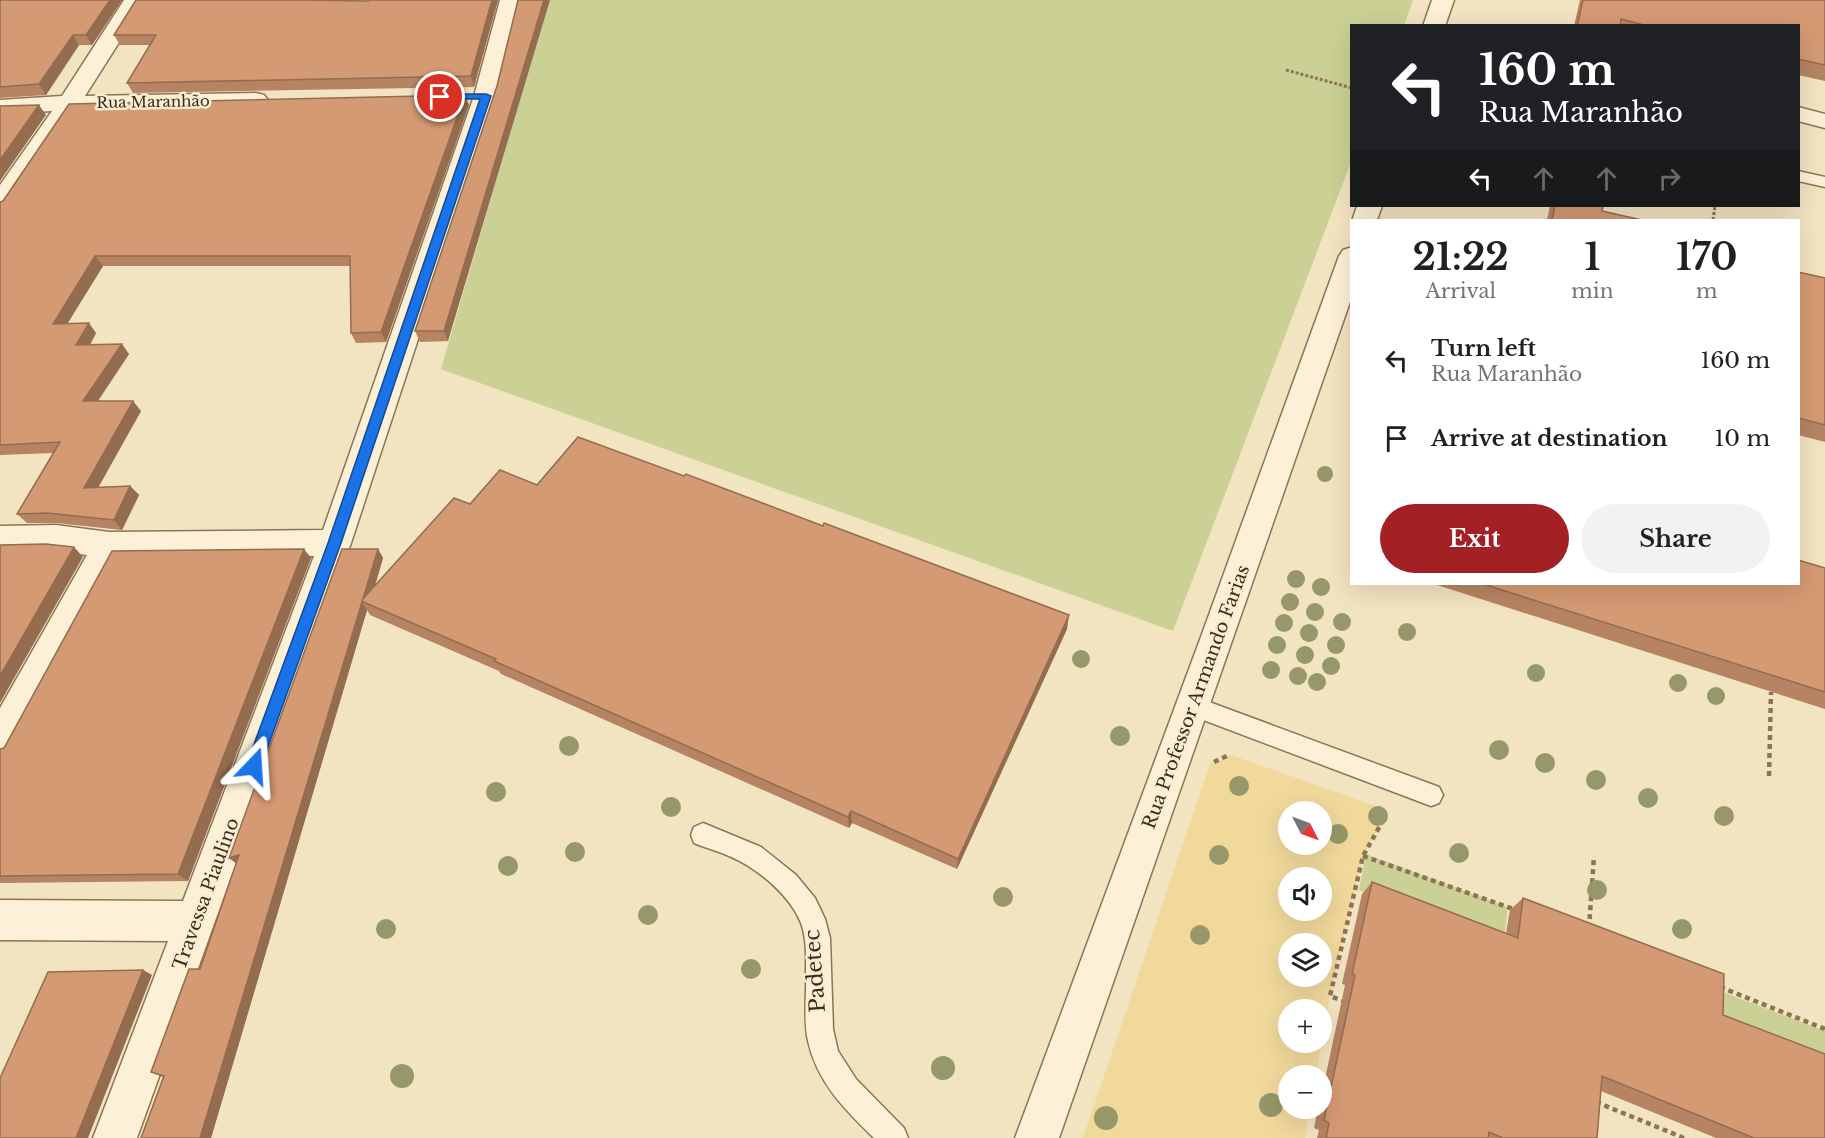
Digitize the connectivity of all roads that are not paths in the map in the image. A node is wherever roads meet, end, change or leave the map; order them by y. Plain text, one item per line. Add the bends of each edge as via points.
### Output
1 (135, 0) edge
2 (511, 0) edge
3 (1443, 0) edge
4 (1435, 24) edge
5 (284, 100) edge
6 (69, 103) junction
7 (0, 107) edge
8 (1800, 115) edge
9 (1825, 121) edge
10 (1800, 176) edge
11 (1825, 182) edge
12 (0, 204) edge
13 (1350, 262) edge
14 (0, 539) edge
15 (334, 543) junction
16 (108, 545) junction
17 (12, 696) edge
18 (1193, 706) junction
19 (0, 743) edge
20 (1431, 795) dead end
21 (703, 836) dead end
22 (0, 920) edge
23 (197, 921) junction
24 (115, 1138) edge
25 (894, 1138) edge
26 (1037, 1138) edge

1 - 6 street
2 - 15 street, Travessa Piaulino via 474,97
3 - 4 street
5 - 6 street, Rua Maranhão
6 - 7 street, Rua Maranhão
6 - 12 street
8 - 9 street
10 - 11 lane
13 - 18 street, Rua Professor Armando Farias
14 - 16 street via 56,538
15 - 16 street
15 - 23 street, Travessa Piaulino
16 - 17 street
17 - 19 street
18 - 20 lane
18 - 26 street, Rua Professor Armando Farias
21 - 25 lane, Padetec via 742,849 799,894 816,930 818,1028 826,1056 854,1097
22 - 23 street
23 - 24 street, Travessa Piaulino

